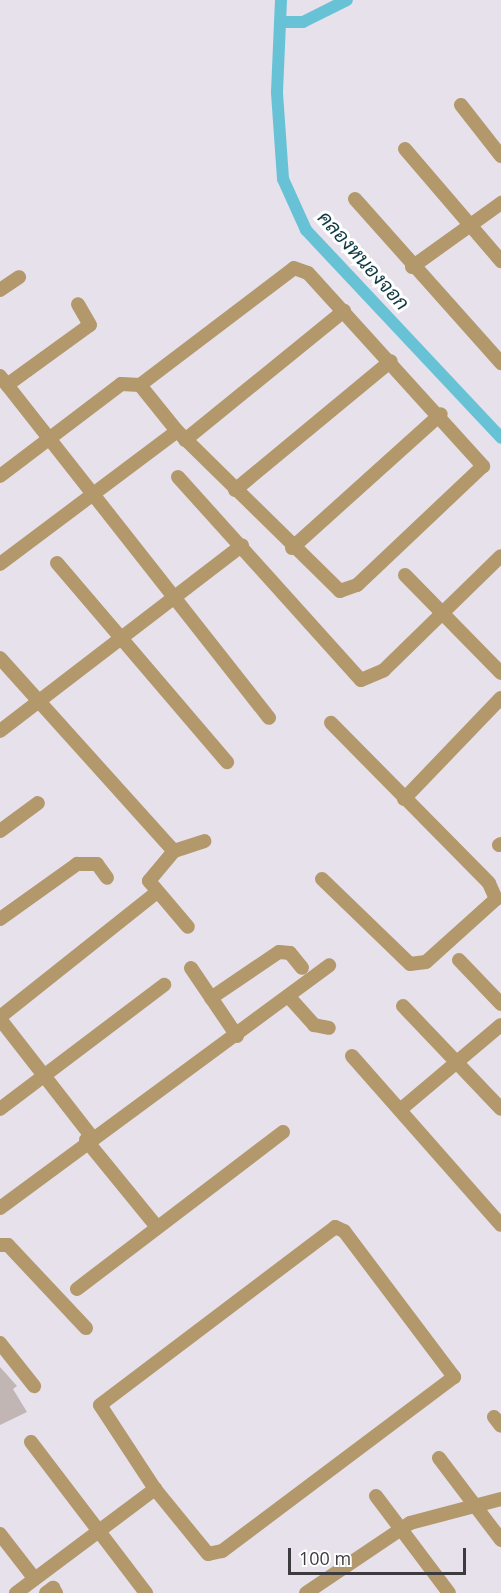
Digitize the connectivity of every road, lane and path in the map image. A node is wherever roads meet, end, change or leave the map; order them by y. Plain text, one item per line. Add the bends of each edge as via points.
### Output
1 (461, 105) dead end
2 (405, 149) dead end
3 (501, 156) edge
4 (355, 199) dead end
5 (501, 203) edge
6 (468, 227) junction
7 (501, 261) edge
8 (412, 267) junction
9 (19, 277) dead end
10 (0, 290) edge
11 (78, 304) dead end
12 (344, 311) junction
13 (391, 361) junction
14 (501, 363) edge
15 (3, 381) edge
16 (140, 385) junction
17 (441, 414) junction
18 (181, 435) junction
19 (48, 439) junction
20 (0, 476) edge
21 (178, 477) dead end
22 (235, 490) junction
23 (91, 494) junction
24 (242, 545) junction
25 (292, 548) junction
26 (501, 556) edge
27 (57, 562) dead end
28 (0, 564) edge
29 (405, 575) dead end
30 (174, 599) junction
31 (441, 614) junction
32 (122, 639) junction
33 (0, 658) edge
34 (501, 673) edge
35 (501, 698) edge
36 (38, 704) junction
37 (269, 718) dead end
38 (331, 723) dead end
39 (0, 731) edge
40 (227, 762) dead end
41 (404, 799) junction
42 (38, 803) dead end
43 (0, 831) edge
44 (204, 841) dead end
45 (174, 851) junction
46 (107, 878) dead end
47 (322, 879) dead end
48 (158, 892) junction
49 (0, 919) edge
50 (188, 927) dead end
51 (459, 960) dead end
52 (329, 965) dead end
53 (191, 968) dead end
54 (302, 968) dead end
55 (164, 985) dead end
56 (211, 998) junction
57 (289, 998) junction
58 (501, 1004) edge
59 (403, 1006) dead end
60 (0, 1018) edge
61 (501, 1025) edge
62 (328, 1028) dead end
63 (237, 1036) junction
64 (352, 1056) dead end
65 (456, 1062) junction
66 (44, 1075) junction
67 (0, 1109) edge
68 (501, 1109) edge
69 (400, 1110) junction
70 (283, 1132) dead end
71 (89, 1138) junction
72 (0, 1208) edge
73 (501, 1225) edge
74 (157, 1227) junction
75 (0, 1245) edge
76 (77, 1289) dead end
77 (86, 1328) dead end
78 (0, 1343) edge
79 (34, 1386) dead end
80 (31, 1442) dead end
81 (439, 1458) dead end
82 (155, 1488) junction
83 (376, 1496) dead end
84 (501, 1499) edge
85 (473, 1506) junction
86 (400, 1528) junction
87 (98, 1529) junction
88 (0, 1534) edge
89 (501, 1540) edge
90 (34, 1578) junction
91 (16, 1593) edge
92 (46, 1593) edge
93 (56, 1593) edge
94 (146, 1593) edge
95 (306, 1593) edge
96 (449, 1593) edge

1 - 3 street
2 - 6 street
4 - 8 street
5 - 6 street
6 - 7 street
6 - 8 street
8 - 14 street
9 - 10 street
11 - 15 street via 90,325
12 - 13 street
12 - 16 street via 308,273 294,268
12 - 18 street
13 - 17 street
13 - 22 street
15 - 19 street
16 - 18 street
16 - 19 street via 121,384
17 - 25 street
17 - 25 street via 481,458 477,477 348,591 334,588
18 - 22 street
18 - 23 street
19 - 20 street
19 - 23 street
21 - 24 street
22 - 25 street
23 - 28 street
23 - 30 street
24 - 30 street
24 - 31 street via 361,680 384,670
26 - 31 street
27 - 32 street
29 - 31 street
30 - 32 street
30 - 37 street
31 - 34 street
32 - 36 street
32 - 40 street
33 - 36 street
35 - 41 street
36 - 39 street
36 - 45 street
38 - 41 street
41 - 47 street via 489,883 495,894 493,906 426,962 410,964
42 - 43 street
44 - 45 street
45 - 48 street via 151,878
46 - 49 street via 97,864 77,864
48 - 50 street
48 - 60 street
51 - 58 street
52 - 57 street
53 - 56 street
54 - 56 street via 290,953 279,952
55 - 66 street
56 - 63 street
57 - 62 street via 314,1024
57 - 63 street
59 - 65 street
60 - 66 street
61 - 65 street
63 - 71 street
64 - 69 street
65 - 68 street
65 - 69 street
66 - 67 street
66 - 71 street
69 - 73 street
70 - 74 street
71 - 72 street
71 - 74 street
74 - 76 street
75 - 77 street via 8,1245
78 - 79 street
80 - 87 street
81 - 85 street
82 - 82 street via 100,1405 327,1229 344,1231 452,1369 450,1384 216,1554 208,1554
82 - 87 street
83 - 86 street
84 - 85 street
85 - 86 street
85 - 89 street
86 - 95 street
86 - 96 street
87 - 90 street
87 - 94 street
88 - 90 street
90 - 91 street
92 - 93 street via 53,1588

